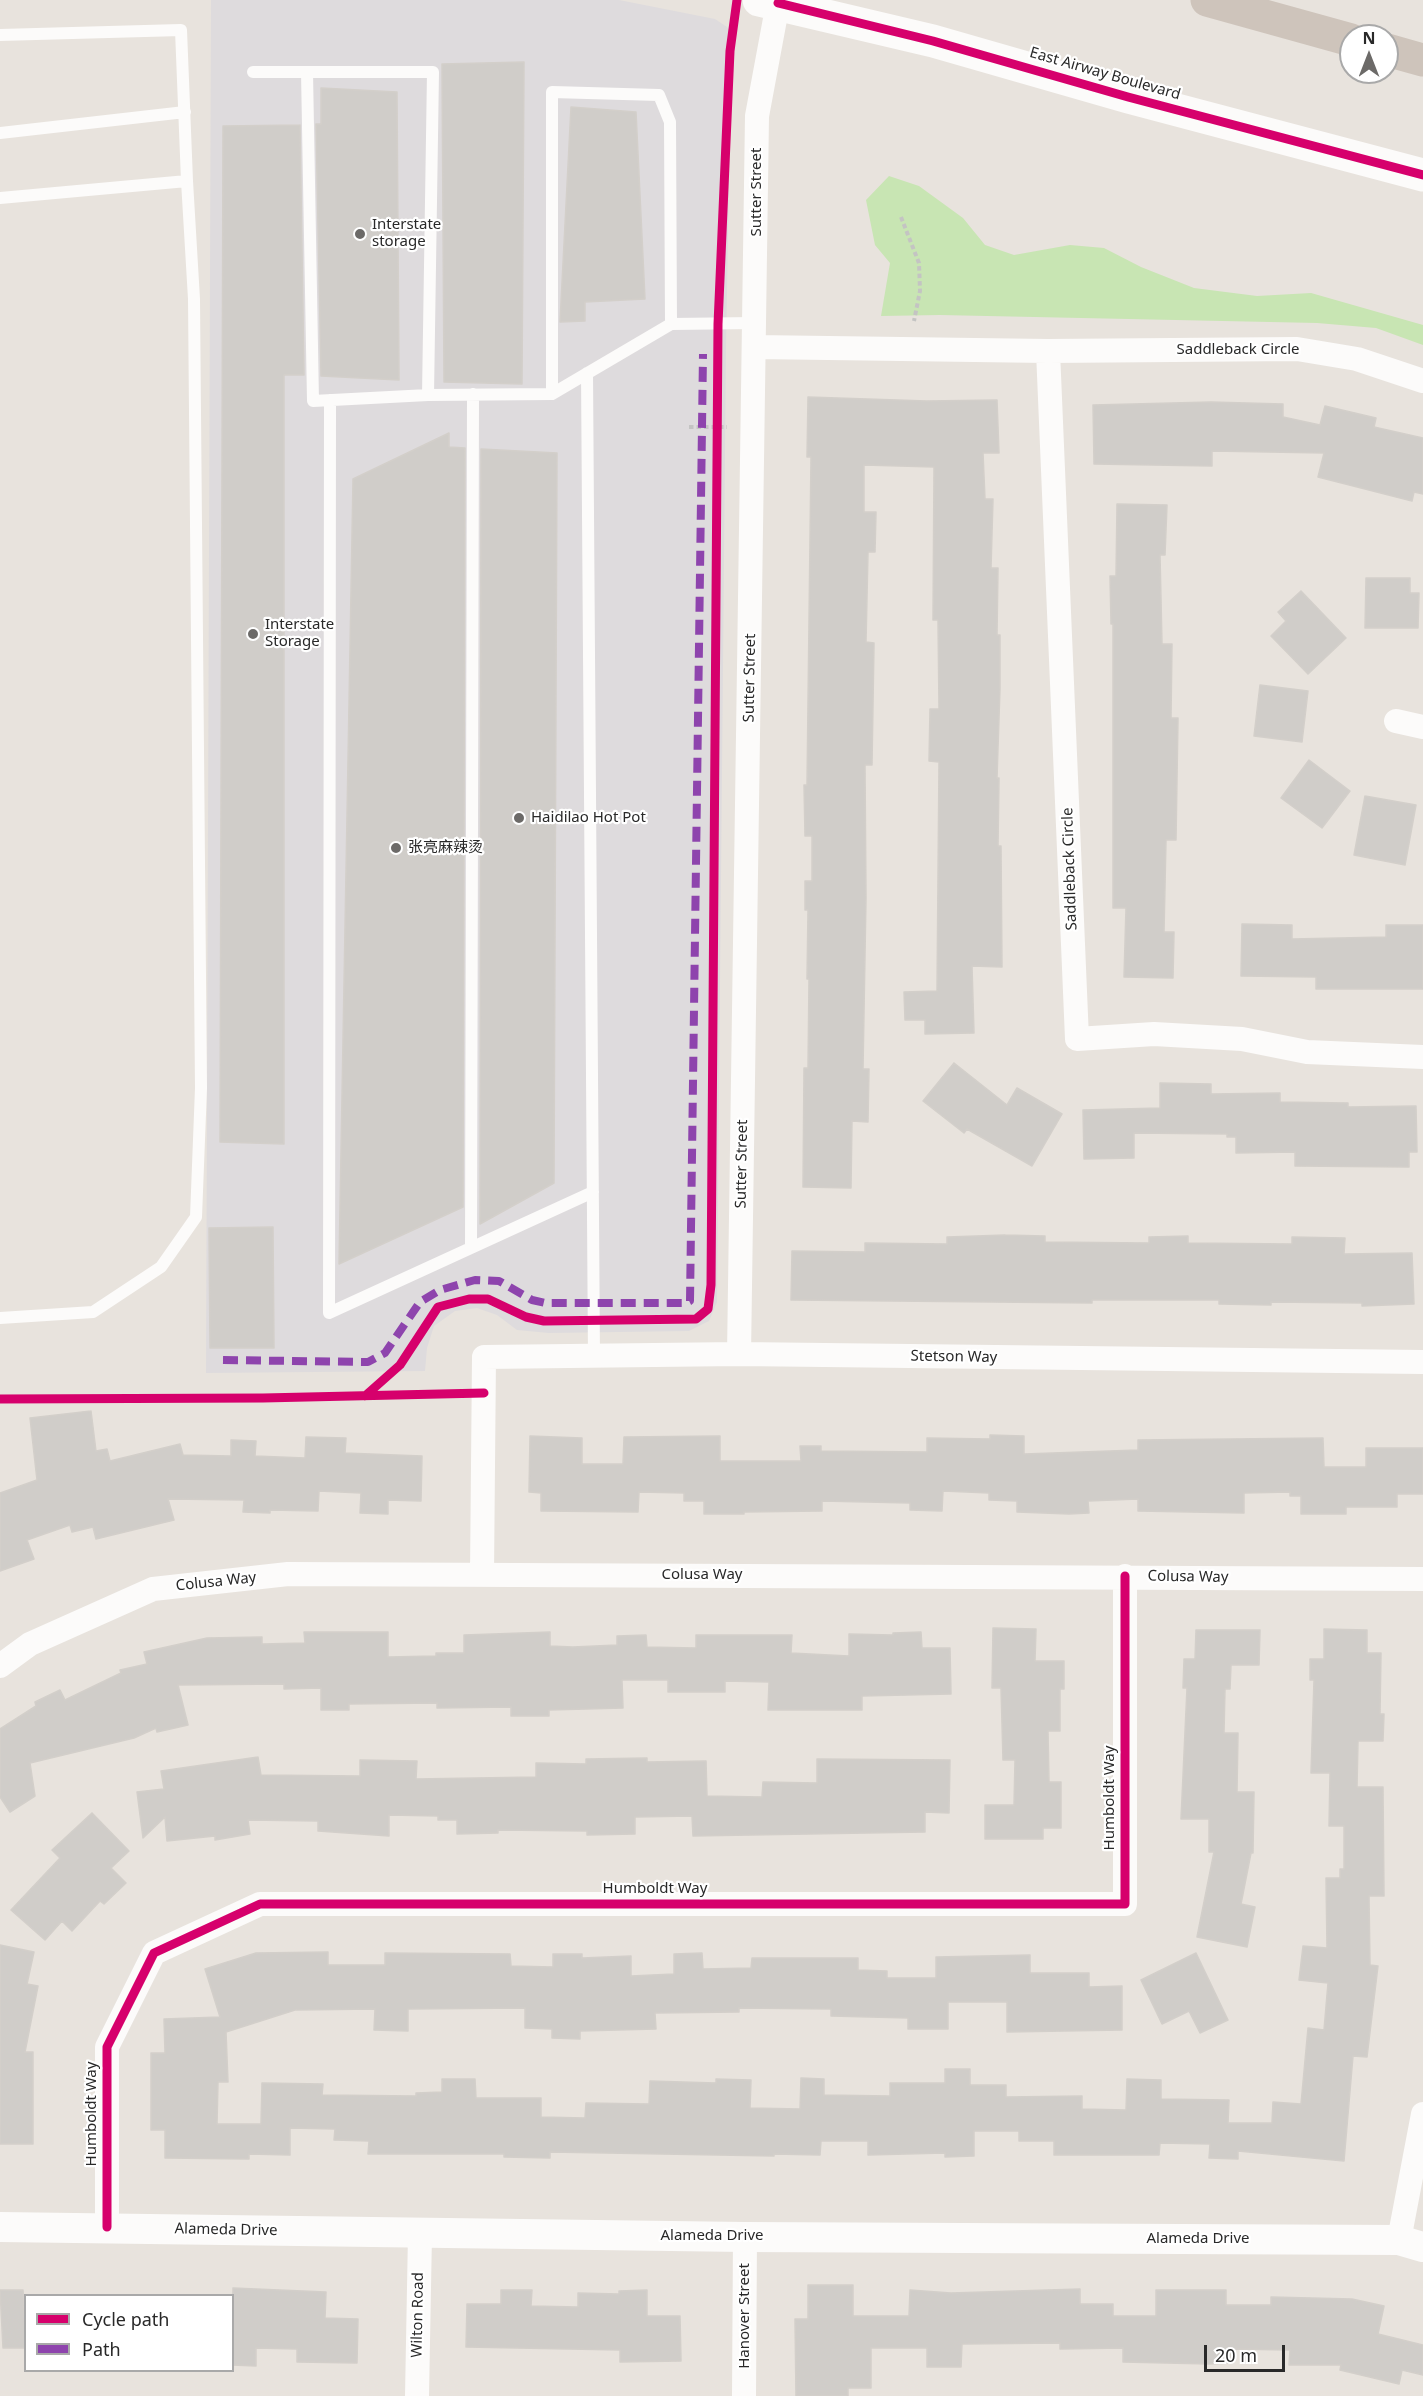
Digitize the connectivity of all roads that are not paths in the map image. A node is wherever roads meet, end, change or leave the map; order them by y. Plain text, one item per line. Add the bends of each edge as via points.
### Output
1 (1207, 0) edge
2 (769, 2) edge
3 (0, 35) edge
4 (1339, 37) edge
5 (1399, 53) edge
6 (1423, 60) edge
7 (253, 72) dead end
8 (307, 72) junction
9 (185, 112) junction
10 (0, 133) edge
11 (1423, 175) edge
12 (187, 181) junction
13 (0, 198) edge
14 (671, 324) junction
15 (755, 335) junction
16 (1048, 351) junction
17 (587, 373) junction
18 (1423, 381) edge
19 (473, 394) junction
20 (552, 394) junction
21 (428, 395) junction
22 (330, 400) junction
23 (1396, 721) dead end
24 (1423, 727) edge
25 (1423, 1057) edge
26 (593, 1192) junction
27 (471, 1248) junction
28 (0, 1318) edge
29 (739, 1354) junction
30 (594, 1356) junction
31 (1423, 1362) edge
32 (482, 1574) junction
33 (1125, 1576) junction
34 (1423, 1580) edge
35 (0, 1666) edge
36 (1423, 2114) edge
37 (0, 2227) edge
38 (107, 2227) junction
39 (420, 2234) junction
40 (745, 2237) junction
41 (1411, 2243) edge
42 (417, 2396) edge
43 (744, 2396) edge

1 - 4 highway
2 - 11 main road, East Airway Boulevard via 933,41
2 - 15 street, Sutter Street via 757,116
3 - 9 lane via 182,30
5 - 6 highway
7 - 8 lane
8 - 21 lane via 434,72
8 - 22 lane via 313,401
9 - 10 lane
9 - 12 lane
12 - 13 lane
12 - 28 lane via 194,311 201,1076 196,1217 161,1267 93,1312
14 - 15 lane
14 - 17 lane
14 - 20 lane via 670,122 659,95 552,92
15 - 16 street, Saddleback Circle
15 - 29 street, Sutter Street
16 - 18 street, Saddleback Circle via 1297,349 1357,359
16 - 25 street, Saddleback Circle via 1077,1039 1154,1034 1242,1039 1307,1052
17 - 20 lane
17 - 26 lane
19 - 20 lane
19 - 21 lane
19 - 27 lane
21 - 22 lane
22 - 27 lane via 329,1313
23 - 24 street
26 - 27 lane
26 - 30 lane
29 - 30 street, Stetson Way
29 - 31 street, Stetson Way
30 - 32 street, Stetson Way via 484,1357
32 - 33 street, Colusa Way
32 - 35 street, Colusa Way via 288,1574 153,1589 30,1644
33 - 34 street, Colusa Way
33 - 38 street, Humboldt Way via 1125,1904 260,1904 154,1953 107,2048
36 - 41 street
37 - 38 street, Alameda Drive
38 - 39 street, Alameda Drive
39 - 40 street, Alameda Drive
39 - 42 street, Wilton Road
40 - 41 street, Alameda Drive
40 - 43 street, Hanover Street

